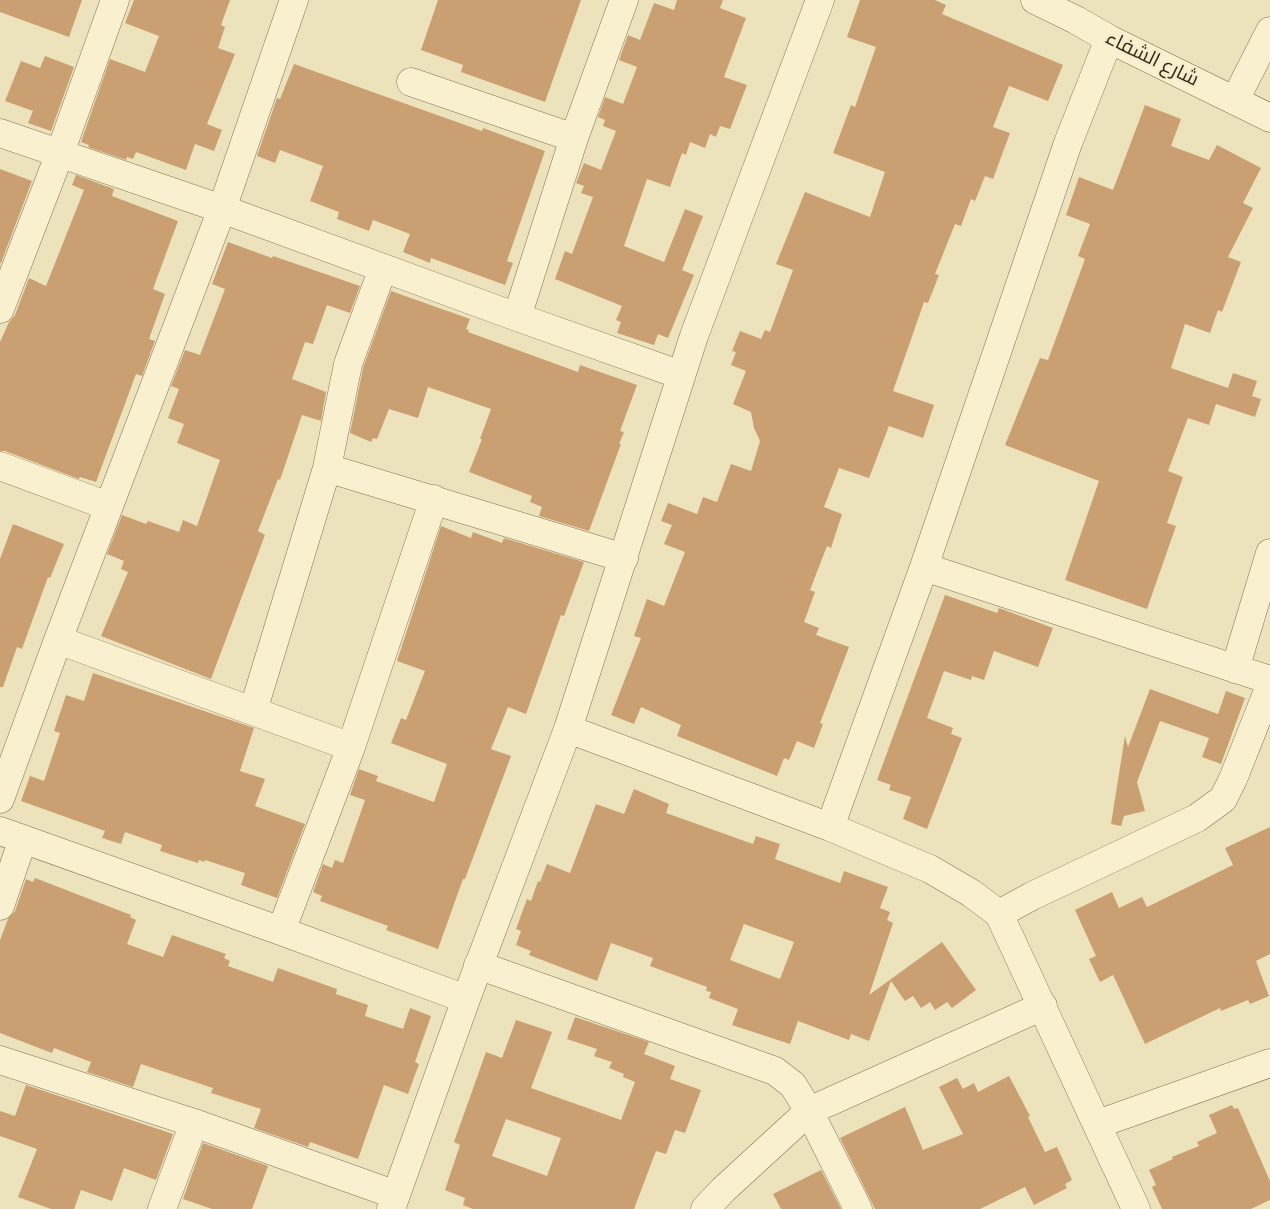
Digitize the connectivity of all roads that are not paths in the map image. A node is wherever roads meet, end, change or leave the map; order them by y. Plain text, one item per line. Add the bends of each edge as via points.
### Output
1 (115, 0) edge
2 (294, 0) edge
3 (624, 0) edge
4 (820, 0) edge
5 (1035, 0) edge
6 (1081, 10) edge
7 (1270, 31) edge
8 (1109, 39) junction
9 (411, 82) dead end
10 (1235, 100) junction
11 (1270, 118) edge
12 (0, 133) edge
13 (574, 138) junction
14 (60, 154) junction
15 (222, 209) junction
16 (383, 268) junction
17 (0, 309) edge
18 (516, 317) junction
19 (681, 375) junction
20 (0, 466) edge
21 (327, 468) junction
22 (434, 499) junction
23 (108, 506) junction
24 (1270, 553) edge
25 (624, 558) junction
26 (924, 568) junction
27 (58, 640) junction
28 (1235, 668) junction
29 (1270, 680) edge
30 (1270, 686) edge
31 (253, 711) junction
32 (568, 729) junction
33 (351, 746) junction
34 (0, 799) edge
35 (830, 827) junction
36 (12, 835) edge
37 (0, 906) edge
38 (999, 914) junction
39 (282, 930) junction
40 (478, 965) junction
41 (466, 999) junction
42 (1043, 1006) junction
43 (0, 1060) edge
44 (1270, 1064) edge
45 (809, 1111) junction
46 (194, 1123) junction
47 (1098, 1124) junction
48 (394, 1202) edge
49 (720, 1203) edge
50 (162, 1209) edge
51 (858, 1209) edge
52 (1136, 1209) edge

1 - 14 street
2 - 15 street
3 - 13 street
4 - 19 street
5 - 6 street, شارع الشفاء
6 - 8 street, شارع الشفاء
7 - 10 street
8 - 10 street, شارع الشفاء
8 - 26 street via 1068,143
9 - 13 street
10 - 11 street, شارع الشفاء
12 - 14 street
13 - 18 street
14 - 15 street
14 - 17 street
15 - 16 street
15 - 23 street
16 - 18 street
16 - 21 street via 348,364
18 - 19 street
19 - 25 street
20 - 23 street
21 - 22 street
21 - 31 street
22 - 25 street
22 - 33 street
23 - 27 street
24 - 28 street
25 - 32 street
26 - 28 street
26 - 35 street
27 - 31 street
27 - 34 street
28 - 29 street
30 - 38 street via 1223,799 1196,818
31 - 33 street
32 - 35 street
32 - 40 street
33 - 39 street
35 - 38 street via 930,869
36 - 37 street
36 - 39 street
38 - 42 street
39 - 41 street
40 - 41 street
40 - 45 street via 775,1071 793,1085
41 - 48 street
42 - 45 street
42 - 47 street
43 - 46 street
44 - 47 street
45 - 49 street
45 - 51 street
46 - 48 street
46 - 50 street
47 - 52 street

